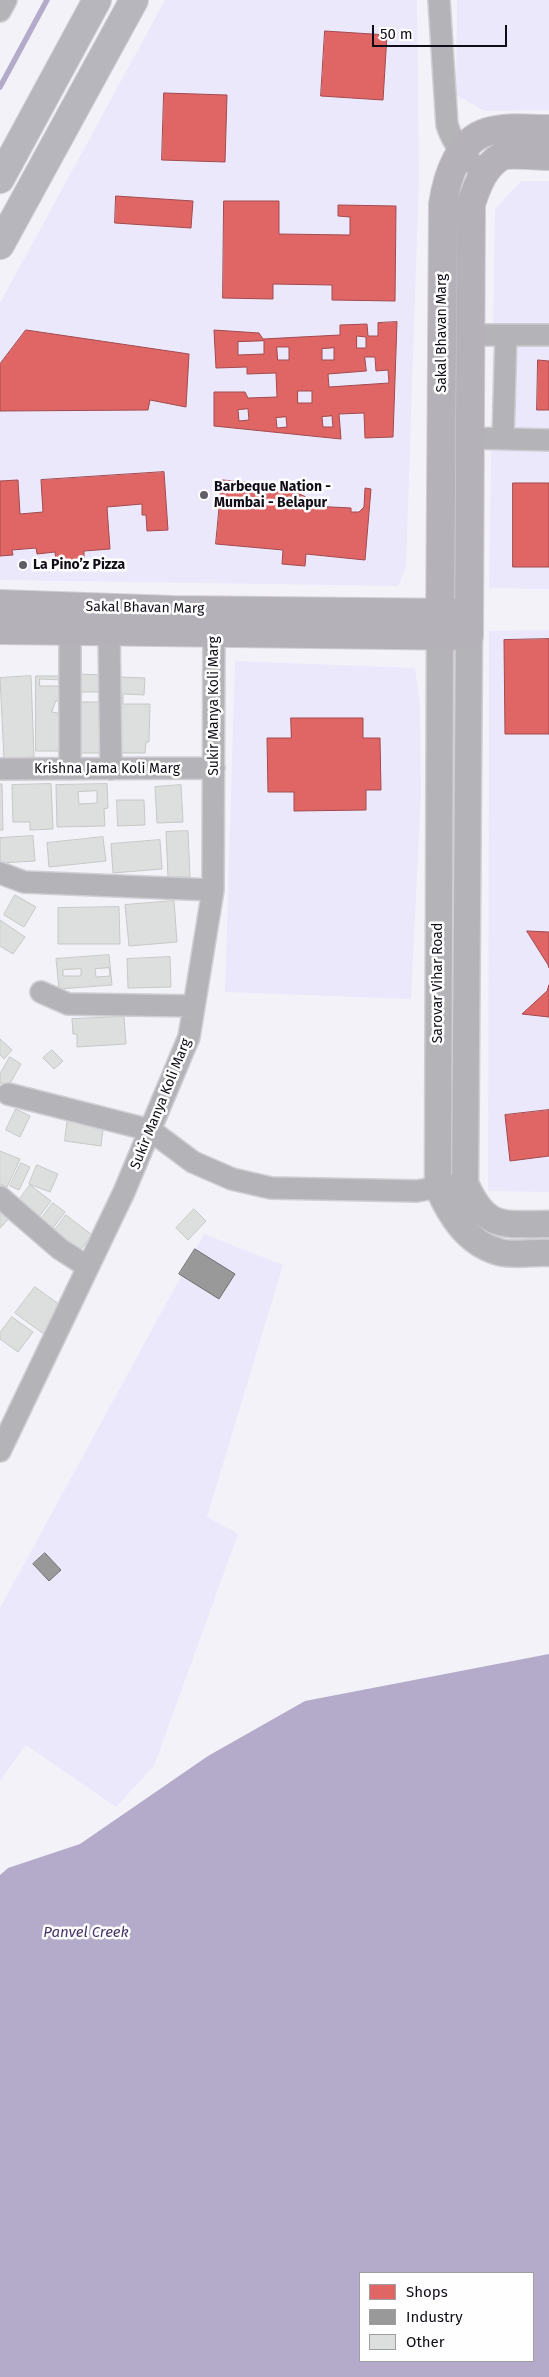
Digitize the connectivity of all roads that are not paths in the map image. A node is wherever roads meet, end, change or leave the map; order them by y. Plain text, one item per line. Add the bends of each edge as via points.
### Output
1 (6, 0) edge
2 (98, 0) edge
3 (134, 0) edge
4 (439, 0) edge
5 (0, 11) edge
6 (549, 130) edge
7 (460, 153) junction
8 (549, 156) edge
9 (484, 174) junction
10 (0, 179) edge
11 (0, 246) edge
12 (470, 335) junction
13 (506, 335) junction
14 (549, 335) edge
15 (470, 438) junction
16 (503, 439) junction
17 (549, 440) edge
18 (0, 604) edge
19 (214, 621) junction
20 (440, 624) junction
21 (469, 625) junction
22 (0, 630) edge
23 (73, 631) junction
24 (109, 632) junction
25 (214, 768) junction
26 (0, 769) edge
27 (73, 769) junction
28 (111, 769) junction
29 (0, 873) edge
30 (213, 890) junction
31 (41, 992) dead end
32 (194, 1006) junction
33 (8, 1094) dead end
34 (150, 1130) junction
35 (465, 1183) junction
36 (438, 1187) junction
37 (0, 1197) edge
38 (549, 1224) edge
39 (549, 1253) edge
40 (88, 1267) junction
41 (0, 1450) edge

1 - 5 street
2 - 10 main road
3 - 11 main road
4 - 7 street via 446,125
6 - 7 main road, Sakal Bhavan Marg via 486,132
7 - 9 street
7 - 20 main road, Sakal Bhavan Marg via 446,185 443,204
8 - 9 main road, Sakal Bhavan Marg via 503,156
9 - 12 main road, Sakal Bhavan Marg via 471,204
12 - 13 street
12 - 15 main road, Sakal Bhavan Marg
13 - 14 street
13 - 16 street
15 - 16 street
15 - 21 main road, Sakal Bhavan Marg
16 - 17 street
18 - 19 main road, Sakal Bhavan Marg via 173,610
19 - 20 main road, Sakal Bhavan Marg
19 - 24 main road, Sakal Bhavan Marg
19 - 25 street, Sukir Manya Koli Marg
20 - 21 main road, Sakal Bhavan Marg
20 - 36 street, Sarovar Vihar Road
21 - 35 street, Sarovar Vihar Road
22 - 23 main road, Sakal Bhavan Marg
23 - 24 main road, Sakal Bhavan Marg
23 - 27 street
24 - 28 street
25 - 28 street, Krishna Jama Koli Marg
25 - 30 street, Sukir Manya Koli Marg
26 - 27 street, Krishna Jama Koli Marg
27 - 28 street, Krishna Jama Koli Marg
29 - 30 street via 24,882
30 - 32 street, Sukir Manya Koli Marg
31 - 32 street via 68,1004
32 - 34 street, Sukir Manya Koli Marg via 189,1037
33 - 34 street
34 - 36 street via 193,1162 232,1179 271,1188 418,1191
34 - 40 street, Sukir Manya Koli Marg
35 - 36 street
35 - 38 street via 472,1198 488,1217 500,1224
36 - 39 street, Sarovar Vihar Road via 449,1214 472,1239 499,1252
37 - 40 street via 60,1250
40 - 41 street, Sukir Manya Koli Marg

